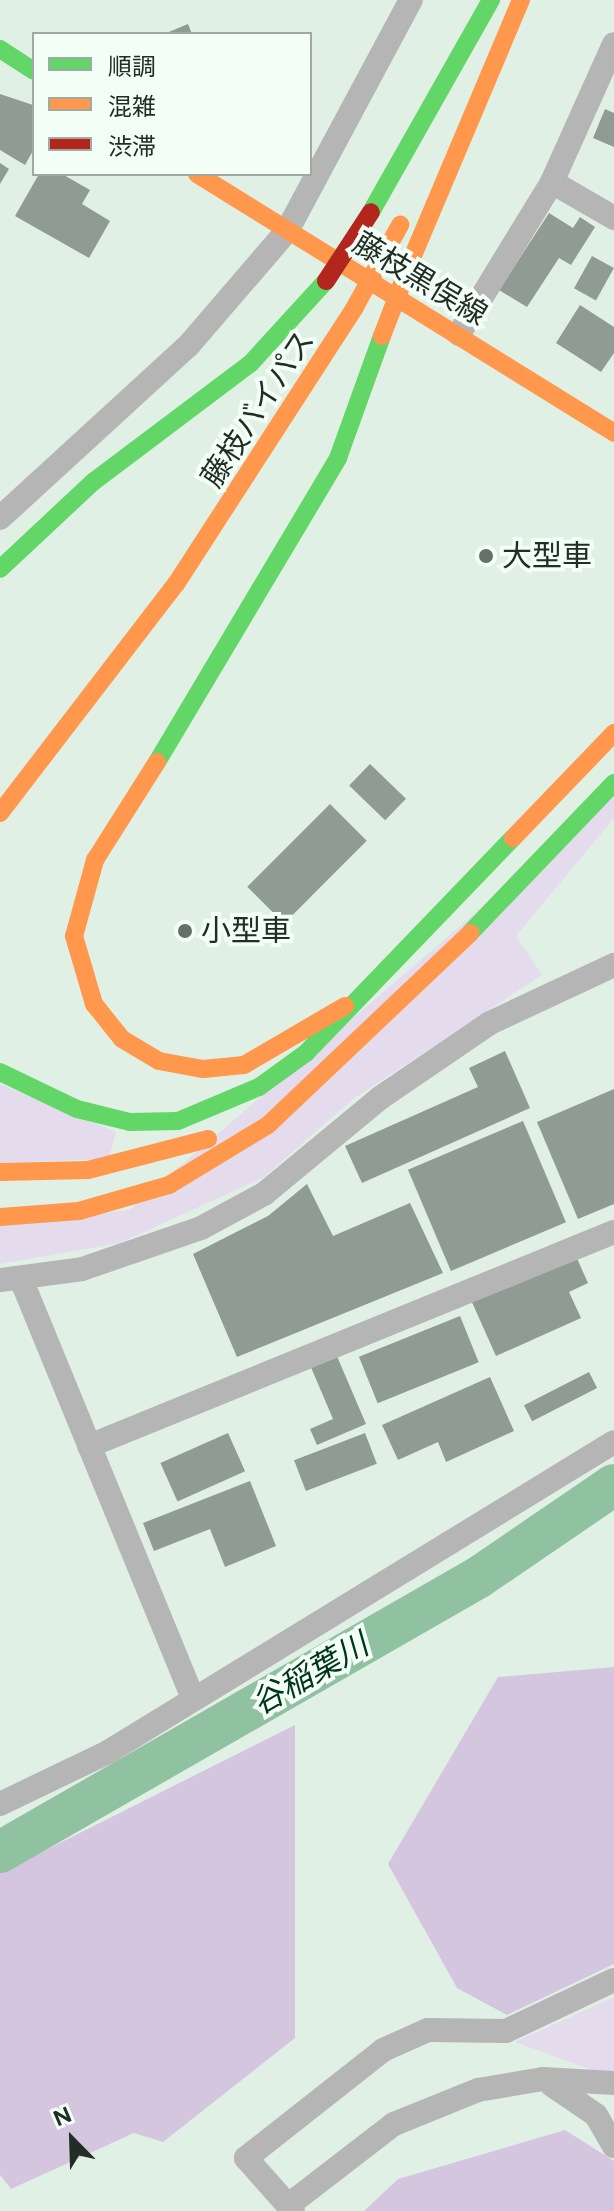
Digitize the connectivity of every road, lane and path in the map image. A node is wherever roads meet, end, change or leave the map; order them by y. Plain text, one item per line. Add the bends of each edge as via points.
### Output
1 (411, 0) edge
2 (491, 0) edge
3 (506, 0) edge
4 (521, 0) edge
5 (614, 44) edge
6 (0, 49) edge
7 (32, 70) edge
8 (200, 176) edge
9 (552, 182) junction
10 (420, 183) dead end
11 (403, 218) dead end
12 (614, 218) edge
13 (287, 231) junction
14 (459, 334) junction
15 (614, 433) edge
16 (0, 518) edge
17 (0, 569) edge
18 (614, 733) edge
19 (614, 783) edge
20 (0, 813) edge
21 (506, 839) junction
22 (614, 965) edge
23 (345, 1006) junction
24 (370, 1031) junction
25 (0, 1072) edge
26 (304, 1093) junction
27 (0, 1172) edge
28 (0, 1217) edge
29 (614, 1232) edge
30 (10, 1280) edge
31 (614, 1442) edge
32 (89, 1446) junction
33 (193, 1699) junction
34 (0, 1804) edge
35 (614, 1980) edge
36 (543, 2079) junction
37 (614, 2083) edge
38 (614, 2146) edge
39 (291, 2207) edge

1 - 13 street
2 - 17 main road, bridge via 326,281 251,363 93,482
3 - 10 main road
4 - 23 main road, bridge via 412,258 338,458 246,623 95,860 74,936 94,1004 122,1039 159,1061 203,1069 244,1065
5 - 9 street
6 - 7 main road
8 - 13 main road, 藤枝黒俣線
9 - 12 street
9 - 14 street
11 - 20 main road, 藤枝バイパス, bridge via 355,307 176,584
13 - 14 main road, 藤枝黒俣線
13 - 16 street via 188,346
14 - 15 main road, 藤枝黒俣線
18 - 21 main road
19 - 24 main road
21 - 23 main road
21 - 24 main road via 505,868 487,902 383,1006
22 - 30 street via 490,1023 380,1098 264,1194 201,1228 139,1253
23 - 25 main road via 306,1053 259,1087 178,1121 130,1122 77,1109
24 - 26 main road
26 - 27 main road via 229,1132 153,1158 88,1170
26 - 28 main road via 223,1156 169,1185 79,1211
29 - 32 street
30 - 32 street
31 - 33 street
32 - 33 street
33 - 34 street
35 - 39 street via 506,2031 428,2030 383,2050 246,2158
36 - 37 street
36 - 38 street via 596,2115
36 - 39 street via 478,2090 394,2124

